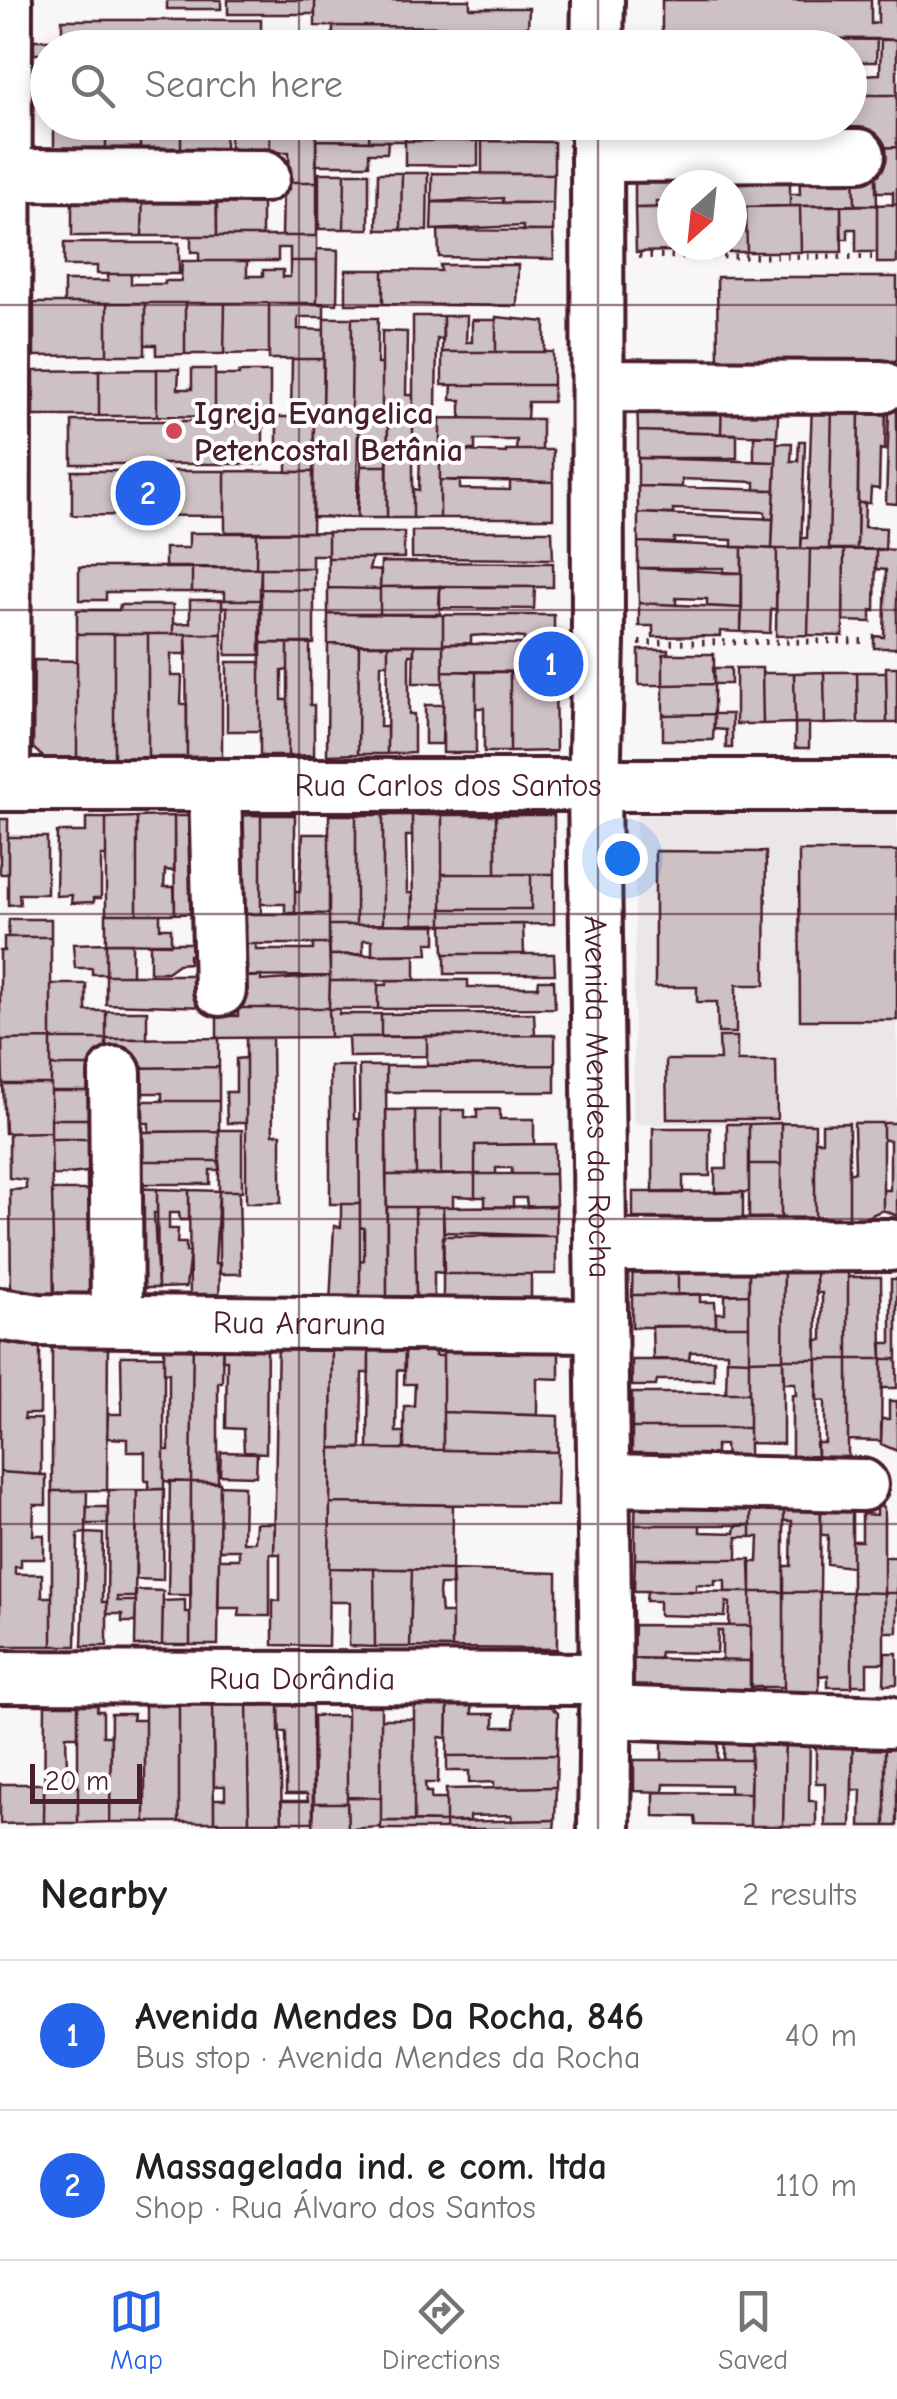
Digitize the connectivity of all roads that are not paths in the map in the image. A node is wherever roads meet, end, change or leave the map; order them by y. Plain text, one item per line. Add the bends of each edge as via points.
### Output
1 (6, 0) edge
2 (598, 0) edge
3 (598, 30) edge
4 (598, 140) edge
5 (615, 140) edge
6 (859, 154) dead end
7 (264, 176) dead end
8 (4, 200) edge
9 (598, 386) junction
10 (881, 387) dead end
11 (3, 537) edge
12 (2, 785) edge
13 (215, 785) junction
14 (897, 786) edge
15 (594, 788) junction
16 (220, 990) dead end
17 (115, 1073) dead end
18 (890, 1245) dead end
19 (600, 1246) junction
20 (0, 1314) edge
21 (117, 1320) junction
22 (601, 1326) junction
23 (604, 1480) junction
24 (862, 1484) dead end
25 (0, 1677) edge
26 (606, 1695) junction
27 (888, 1722) dead end
28 (604, 1829) edge

1 - 8 street
2 - 3 street
4 - 9 street, Avenida Mendes da Rocha
5 - 6 street
7 - 8 street
8 - 11 street
9 - 10 street
9 - 15 street, Avenida Mendes da Rocha
11 - 12 street
12 - 13 street, Rua Carlos dos Santos
13 - 15 street, Rua Carlos dos Santos
13 - 16 street
14 - 15 street, Rua Carlos dos Santos
15 - 19 street, Avenida Mendes da Rocha
17 - 21 street
18 - 19 street
19 - 22 street, Avenida Mendes da Rocha
20 - 21 street, Rua Araruna
21 - 22 street, Rua Araruna
22 - 23 street, Avenida Mendes da Rocha
23 - 24 street
23 - 26 street, Avenida Mendes da Rocha
25 - 26 street, Rua Dorândia
26 - 27 street, Rua Dorândia
26 - 28 street, Avenida Mendes da Rocha

